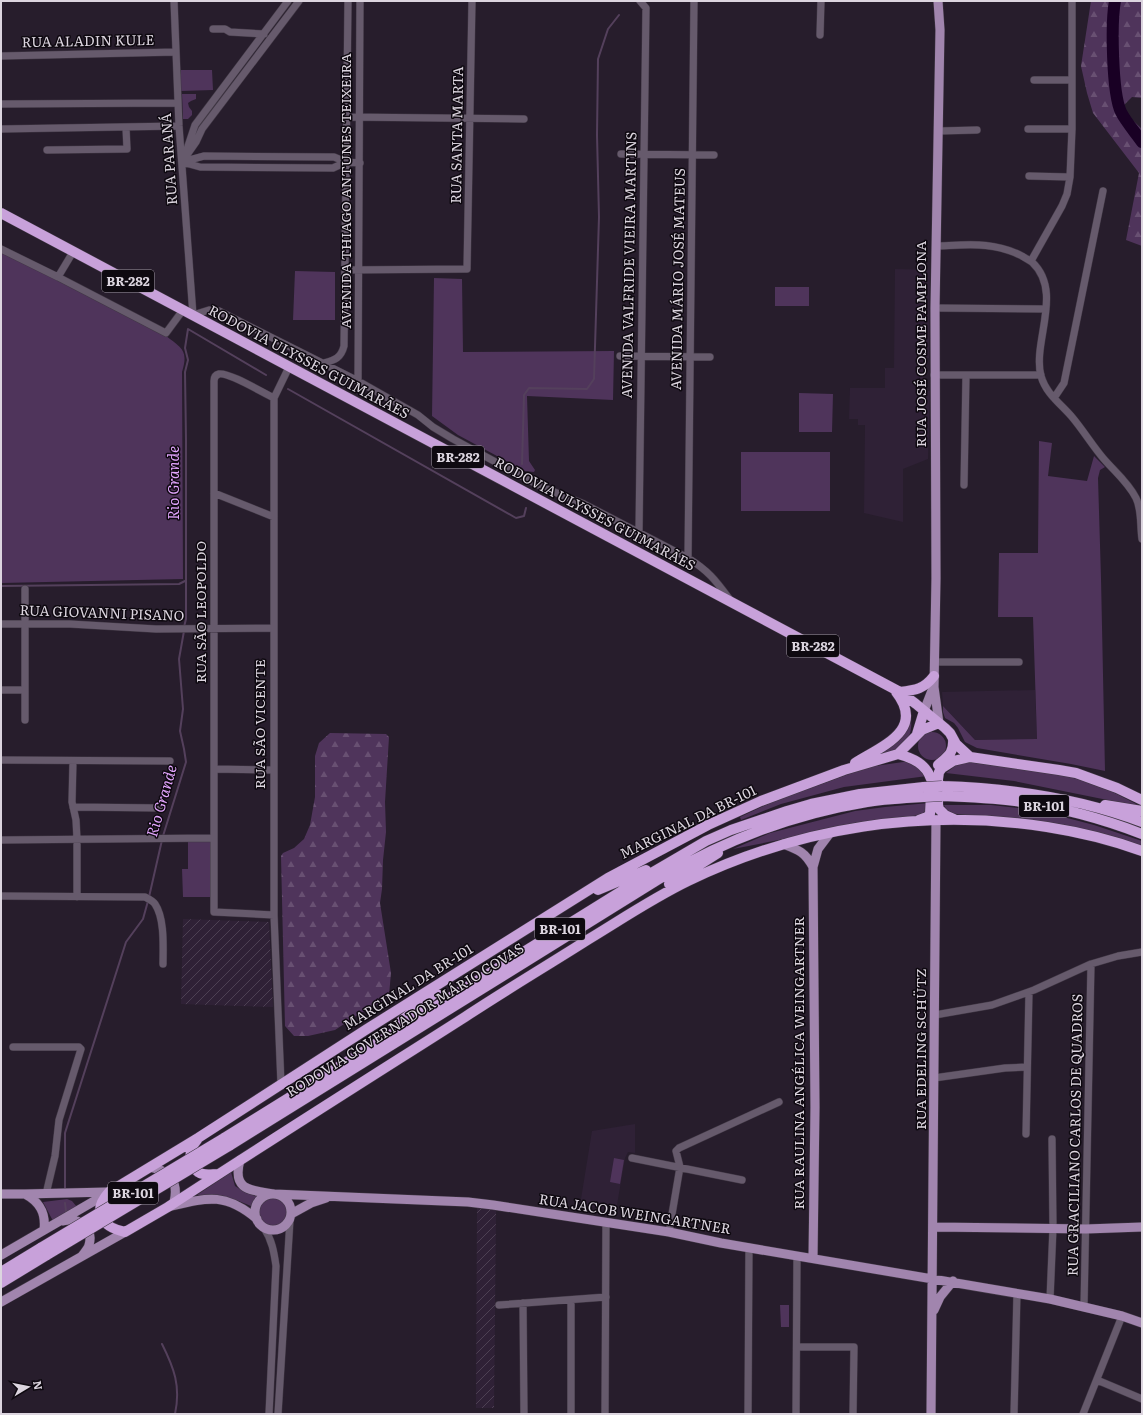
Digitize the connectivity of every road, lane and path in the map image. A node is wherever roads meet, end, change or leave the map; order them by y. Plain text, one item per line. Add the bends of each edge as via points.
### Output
1 (174, 1) edge
2 (288, 1) edge
3 (299, 1) edge
4 (348, 1) edge
5 (360, 1) edge
6 (472, 1) edge
7 (640, 1) edge
8 (694, 1) edge
9 (821, 1) edge
10 (938, 1) edge
11 (1072, 1) edge
12 (213, 29) dead end
13 (264, 34) junction
14 (820, 35) dead end
15 (176, 52) junction
16 (1, 56) edge
17 (244, 60) junction
18 (251, 65) junction
19 (1034, 80) dead end
20 (1072, 80) junction
21 (178, 103) junction
22 (1, 104) edge
23 (347, 117) junction
24 (360, 117) junction
25 (470, 118) junction
26 (524, 119) dead end
27 (179, 126) junction
28 (126, 128) junction
29 (1, 129) edge
30 (1028, 129) dead end
31 (1072, 129) junction
32 (977, 130) dead end
33 (938, 131) junction
34 (196, 142) junction
35 (47, 150) dead end
36 (621, 154) dead end
37 (644, 155) junction
38 (692, 155) junction
39 (714, 155) dead end
40 (204, 156) junction
41 (271, 156) junction
42 (182, 162) junction
43 (346, 162) junction
44 (360, 163) junction
45 (271, 168) junction
46 (1029, 176) dead end
47 (1070, 176) junction
48 (1103, 191) dead end
49 (1, 213) edge
50 (936, 246) junction
51 (1, 248) edge
52 (73, 252) junction
53 (1031, 261) junction
54 (345, 270) junction
55 (359, 270) junction
56 (58, 277) junction
57 (934, 308) junction
58 (1046, 309) junction
59 (183, 310) junction
60 (193, 315) junction
61 (620, 356) dead end
62 (641, 356) junction
63 (691, 357) junction
64 (710, 357) dead end
65 (324, 364) junction
66 (289, 367) junction
67 (934, 375) junction
68 (966, 375) junction
69 (1041, 376) junction
70 (358, 381) junction
71 (274, 398) junction
72 (1054, 398) junction
73 (964, 485) dead end
74 (214, 493) junction
75 (274, 517) junction
76 (639, 531) junction
77 (1142, 540) edge
78 (688, 558) junction
79 (26, 589) dead end
80 (733, 604) junction
81 (1, 624) edge
82 (25, 624) junction
83 (273, 628) junction
84 (214, 629) junction
85 (934, 662) junction
86 (1019, 662) dead end
87 (934, 676) junction
88 (934, 687) junction
89 (1, 690) edge
90 (25, 690) junction
91 (897, 691) junction
92 (924, 711) junction
93 (25, 720) dead end
94 (939, 723) junction
95 (917, 734) junction
96 (952, 738) junction
97 (898, 754) junction
98 (970, 757) junction
99 (1, 760) edge
100 (73, 761) junction
101 (170, 761) dead end
102 (214, 769) junction
103 (273, 770) junction
104 (844, 770) junction
105 (932, 779) junction
106 (942, 791) junction
107 (924, 792) junction
108 (1026, 793) junction
109 (1142, 800) edge
110 (73, 807) junction
111 (161, 808) dead end
112 (1142, 811) edge
113 (954, 819) junction
114 (917, 820) junction
115 (936, 820) junction
116 (1142, 822) edge
117 (830, 833) junction
118 (1142, 834) edge
119 (745, 836) junction
120 (214, 838) junction
121 (77, 839) junction
122 (1, 840) edge
123 (783, 844) junction
124 (1142, 851) edge
125 (677, 857) junction
126 (813, 868) junction
127 (1, 896) edge
128 (77, 897) junction
129 (575, 899) junction
130 (274, 915) junction
131 (624, 917) junction
132 (1142, 952) edge
133 (163, 964) dead end
134 (1091, 964) junction
135 (460, 971) junction
136 (1029, 992) junction
137 (935, 1015) junction
138 (372, 1046) junction
139 (13, 1047) dead end
140 (1027, 1067) junction
141 (934, 1078) junction
142 (281, 1084) junction
143 (779, 1102) dead end
144 (1026, 1134) dead end
145 (198, 1138) junction
146 (1052, 1139) dead end
147 (227, 1142) junction
148 (632, 1158) dead end
149 (240, 1160) junction
150 (150, 1167) junction
151 (680, 1167) junction
152 (218, 1174) junction
153 (742, 1180) dead end
154 (109, 1192) junction
155 (68, 1193) junction
156 (1, 1194) edge
157 (25, 1194) junction
158 (46, 1194) junction
159 (274, 1194) junction
160 (331, 1196) junction
161 (87, 1205) junction
162 (171, 1205) junction
163 (99, 1210) junction
164 (290, 1217) junction
165 (257, 1219) junction
166 (57, 1222) junction
167 (606, 1222) junction
168 (933, 1227) junction
169 (264, 1228) junction
170 (1053, 1228) junction
171 (1142, 1228) edge
172 (1086, 1229) junction
173 (44, 1230) junction
174 (125, 1232) junction
175 (669, 1232) junction
176 (749, 1247) junction
177 (44, 1251) junction
178 (1, 1255) edge
179 (797, 1256) junction
180 (82, 1257) junction
181 (812, 1258) junction
182 (1, 1272) edge
183 (933, 1279) junction
184 (953, 1281) junction
185 (1, 1283) edge
186 (1017, 1293) junction
187 (606, 1297) junction
188 (1050, 1299) junction
189 (571, 1300) junction
190 (1, 1302) edge
191 (523, 1303) junction
192 (499, 1305) dead end
193 (1084, 1306) junction
194 (932, 1315) junction
195 (1122, 1316) junction
196 (1142, 1323) edge
197 (796, 1347) junction
198 (1097, 1380) junction
199 (1142, 1399) edge
200 (269, 1414) edge
201 (278, 1414) edge
202 (524, 1414) edge
203 (571, 1414) edge
204 (605, 1414) edge
205 (748, 1414) edge
206 (796, 1414) edge
207 (853, 1414) edge
208 (931, 1414) edge
209 (1014, 1414) edge
210 (1083, 1414) edge

1 - 15 street, RUA PARANÁ
2 - 13 street
3 - 18 street
4 - 23 street, AVENIDA THIAGO ANTUNES TEIXEIRA
5 - 24 street, AVENIDA THIAGO ANTUNES TEIXEIRA
6 - 25 street, RUA SANTA MARTA
7 - 37 street, AVENIDA VALFRIDE VIEIRA MARTINS via 646,8
8 - 38 street, AVENIDA MÁRIO JOSÉ MATEUS
9 - 14 street
10 - 33 main road, RUA JOSÉ COSME PAMPLONA
11 - 20 street
12 - 13 street
13 - 17 street
15 - 16 street, RUA ALADIN KULE
15 - 21 street, RUA PARANÁ
17 - 18 street
17 - 42 street via 195,125
18 - 34 street via 202,129
19 - 20 street
20 - 31 street
21 - 22 street
21 - 27 street, RUA PARANÁ
23 - 24 street
23 - 43 street, AVENIDA THIAGO ANTUNES TEIXEIRA
24 - 25 street
24 - 44 street, AVENIDA THIAGO ANTUNES TEIXEIRA
25 - 26 street
25 - 55 street, RUA SANTA MARTA via 467,269
27 - 28 street
27 - 42 street, RUA PARANÁ
28 - 29 street
28 - 35 street via 127,149
30 - 31 street
31 - 47 street
32 - 33 street
33 - 50 main road, RUA JOSÉ COSME PAMPLONA
34 - 40 street via 199,154
34 - 42 street
36 - 37 street
37 - 38 street
37 - 62 street, AVENIDA VALFRIDE VIEIRA MARTINS
38 - 39 street
38 - 63 street, AVENIDA MÁRIO JOSÉ MATEUS
40 - 41 street
40 - 42 street
41 - 43 street via 334,157
41 - 45 street
42 - 45 street via 200,167
42 - 60 street, RUA PARANÁ
43 - 44 street
43 - 45 street via 333,168
43 - 54 street, AVENIDA THIAGO ANTUNES TEIXEIRA
44 - 55 street, AVENIDA THIAGO ANTUNES TEIXEIRA
46 - 47 street
47 - 53 street via 1062,206
48 - 72 street via 1064,383
49 - 52 highway, RODOVIA ULYSSES GUIMARÃES / BR-282
50 - 53 street via 993,246 1007,249
50 - 57 main road, RUA JOSÉ COSME PAMPLONA
51 - 56 street
52 - 56 street
52 - 59 highway, RODOVIA ULYSSES GUIMARÃES / BR-282
53 - 58 street via 1043,280
54 - 55 street
54 - 65 street, AVENIDA THIAGO ANTUNES TEIXEIRA via 344,346 339,358
55 - 70 street, AVENIDA THIAGO ANTUNES TEIXEIRA
56 - 59 street via 166,333
57 - 58 street
57 - 67 main road, RUA JOSÉ COSME PAMPLONA
58 - 69 street via 1040,360
59 - 60 highway, RODOVIA ULYSSES GUIMARÃES / BR-282
60 - 65 street via 210,310 218,311
60 - 66 highway, RODOVIA ULYSSES GUIMARÃES / BR-282
61 - 62 street
62 - 63 street
62 - 76 street, AVENIDA VALFRIDE VIEIRA MARTINS
63 - 64 street
63 - 78 street, AVENIDA MÁRIO JOSÉ MATEUS
65 - 70 street
66 - 71 street, RUA SÃO VICENTE
66 - 80 highway, RODOVIA ULYSSES GUIMARÃES / BR-282
67 - 68 street
67 - 85 main road, RUA JOSÉ COSME PAMPLONA
68 - 69 street
68 - 73 street
69 - 72 street
70 - 76 street via 418,415 453,439 542,486
71 - 74 street, RUA SÃO LEOPOLDO via 230,376 218,374 215,377
71 - 75 street, RUA SÃO VICENTE
72 - 77 street via 1072,416 1103,458 1133,492 1139,508
74 - 75 street
74 - 84 street, RUA SÃO LEOPOLDO
75 - 83 street, RUA SÃO VICENTE
76 - 78 street
78 - 80 street via 712,575
79 - 82 street
80 - 91 highway, RODOVIA ULYSSES GUIMARÃES / BR-282
81 - 82 street, RUA GIOVANNI PISANO
82 - 84 street, RUA GIOVANNI PISANO
82 - 90 street
83 - 84 street, RUA GIOVANNI PISANO
83 - 103 street, RUA SÃO VICENTE
84 - 102 street, RUA SÃO LEOPOLDO
85 - 86 street
85 - 87 main road, RUA JOSÉ COSME PAMPLONA
87 - 88 main road, RUA JOSÉ COSME PAMPLONA
87 - 91 highway via 923,688
88 - 92 main road, RUA JOSÉ COSME PAMPLONA
88 - 94 main road, RUA JOSÉ COSME PAMPLONA
89 - 90 street
90 - 93 street
91 - 92 highway, RODOVIA ULYSSES GUIMARÃES / BR-282
91 - 104 highway via 906,707 907,719 902,731 888,743
92 - 94 highway, RODOVIA ULYSSES GUIMARÃES / BR-282
92 - 95 highway
94 - 95 highway
94 - 96 highway, RODOVIA ULYSSES GUIMARÃES / BR-282
95 - 97 highway
96 - 98 highway, RODOVIA ULYSSES GUIMARÃES / BR-282
96 - 105 highway via 952,751 934,769
97 - 104 highway
97 - 105 highway via 920,764
98 - 109 highway via 1076,773
98 - 113 highway via 953,761 939,772 939,809 945,816
99 - 100 street
100 - 101 street
100 - 110 street
102 - 103 street
102 - 120 street, RUA SÃO LEOPOLDO
103 - 130 street, RUA SÃO VICENTE
104 - 129 highway, MARGINAL DA BR-101 via 728,815 608,878
105 - 114 highway via 930,814
106 - 107 highway, RODOVIA GOVERNADOR MÁRIO COVAS / BR-101, bridge
106 - 108 highway, RODOVIA GOVERNADOR MÁRIO COVAS / BR-101 via 987,788
106 - 118 highway, RODOVIA GOVERNADOR MÁRIO COVAS / BR-101 via 1037,804 1091,817
107 - 119 highway, RODOVIA GOVERNADOR MÁRIO COVAS / BR-101 via 831,809
107 - 125 highway, RODOVIA GOVERNADOR MÁRIO COVAS / BR-101 via 860,794 811,804 732,830
108 - 112 highway
108 - 116 highway, RODOVIA GOVERNADOR MÁRIO COVAS / BR-101 via 1084,805
110 - 111 street
110 - 121 street
113 - 115 highway
113 - 124 highway via 1014,822 1060,829
114 - 115 highway
114 - 117 highway
115 - 137 main road, RUA EDELING SCHÜTZ
117 - 123 highway
117 - 126 main road, RUA RAULINA ANGÉLICA WEINGARTNER via 818,849
119 - 131 highway via 658,891
119 - 147 highway, RODOVIA GOVERNADOR MÁRIO COVAS / BR-101 via 696,858 659,879
120 - 121 street
120 - 130 street, RUA SÃO LEOPOLDO via 214,912
121 - 122 street
121 - 128 street
123 - 126 main road via 802,852 808,857
123 - 131 highway via 700,876
125 - 129 highway
125 - 138 highway, RODOVIA GOVERNADOR MÁRIO COVAS / BR-101
126 - 181 main road, RUA RAULINA ANGÉLICA WEINGARTNER via 815,1107
127 - 128 street
128 - 133 street via 145,897 152,901 161,924
129 - 135 highway, MARGINAL DA BR-101
130 - 142 street, RUA SÃO VICENTE
131 - 149 highway
132 - 134 street
134 - 136 street
134 - 172 street, RUA GRACILIANO CARLOS DE QUADROS
135 - 138 highway
135 - 142 highway, MARGINAL DA BR-101
136 - 137 street via 992,1005
136 - 140 street
137 - 141 main road, RUA EDELING SCHÜTZ
138 - 147 highway, RODOVIA GOVERNADOR MÁRIO COVAS / BR-101
139 - 158 street via 81,1049 59,1120 55,1156
140 - 141 street
140 - 144 street
141 - 168 main road, RUA EDELING SCHÜTZ
142 - 145 highway, MARGINAL DA BR-101
143 - 151 street via 679,1148 676,1151
145 - 150 highway, MARGINAL DA BR-101
145 - 152 highway via 189,1157 192,1165 203,1174
146 - 170 street
147 - 177 highway, RODOVIA GOVERNADOR MÁRIO COVAS / BR-101, bridge
148 - 151 street
149 - 152 highway
149 - 159 main road, RUA JACOB WEINGARTNER via 237,1171 244,1186 254,1191
150 - 154 highway, MARGINAL DA BR-101
150 - 162 main road via 164,1171 174,1184
151 - 153 street
151 - 175 street
152 - 162 highway
154 - 155 main road
154 - 161 main road, MARGINAL DA BR-101
154 - 163 highway
155 - 158 main road
155 - 161 main road
156 - 157 main road
157 - 158 main road
157 - 173 main road via 36,1202 43,1213
159 - 160 main road, RUA JACOB WEINGARTNER
159 - 164 main road via 289,1202
159 - 165 main road via 268,1194 258,1201 255,1213
160 - 164 main road, RUA JACOB WEINGARTNER via 311,1203
160 - 167 main road, RUA JACOB WEINGARTNER via 479,1203
161 - 163 main road
161 - 166 main road, MARGINAL DA BR-101
162 - 165 main road via 197,1200 224,1200 235,1203
162 - 174 highway
163 - 174 highway via 110,1226
164 - 169 main road via 281,1228
164 - 201 street
165 - 169 main road
166 - 173 main road, MARGINAL DA BR-101
166 - 180 main road via 82,1222 87,1229 89,1246
167 - 175 main road, RUA JACOB WEINGARTNER
167 - 187 street
168 - 170 main road
168 - 183 main road, RUA EDELING SCHÜTZ
169 - 200 street via 274,1247 276,1266
170 - 172 main road
170 - 188 street
171 - 172 main road
172 - 193 street, RUA GRACILIANO CARLOS DE QUADROS
173 - 178 main road, MARGINAL DA BR-101
174 - 180 main road
175 - 176 main road, RUA JACOB WEINGARTNER
176 - 179 main road, RUA JACOB WEINGARTNER
176 - 205 street
177 - 182 highway, RODOVIA GOVERNADOR MÁRIO COVAS / BR-101
177 - 185 highway, RODOVIA GOVERNADOR MÁRIO COVAS / BR-101
179 - 181 main road, RUA JACOB WEINGARTNER
179 - 197 street
180 - 190 main road
181 - 183 main road, RUA JACOB WEINGARTNER
183 - 184 main road, RUA JACOB WEINGARTNER
183 - 194 main road, RUA EDELING SCHÜTZ
184 - 186 main road, RUA JACOB WEINGARTNER
184 - 194 main road via 940,1297
186 - 188 main road, RUA JACOB WEINGARTNER
186 - 209 street
187 - 189 street
187 - 204 street
188 - 193 main road, RUA JACOB WEINGARTNER
189 - 191 street
189 - 203 street
191 - 192 street
191 - 202 street
193 - 195 main road, RUA JACOB WEINGARTNER
194 - 208 main road, RUA EDELING SCHÜTZ
195 - 196 main road, RUA JACOB WEINGARTNER
195 - 198 street
197 - 206 street
197 - 207 street via 854,1347
198 - 199 street
198 - 210 street

